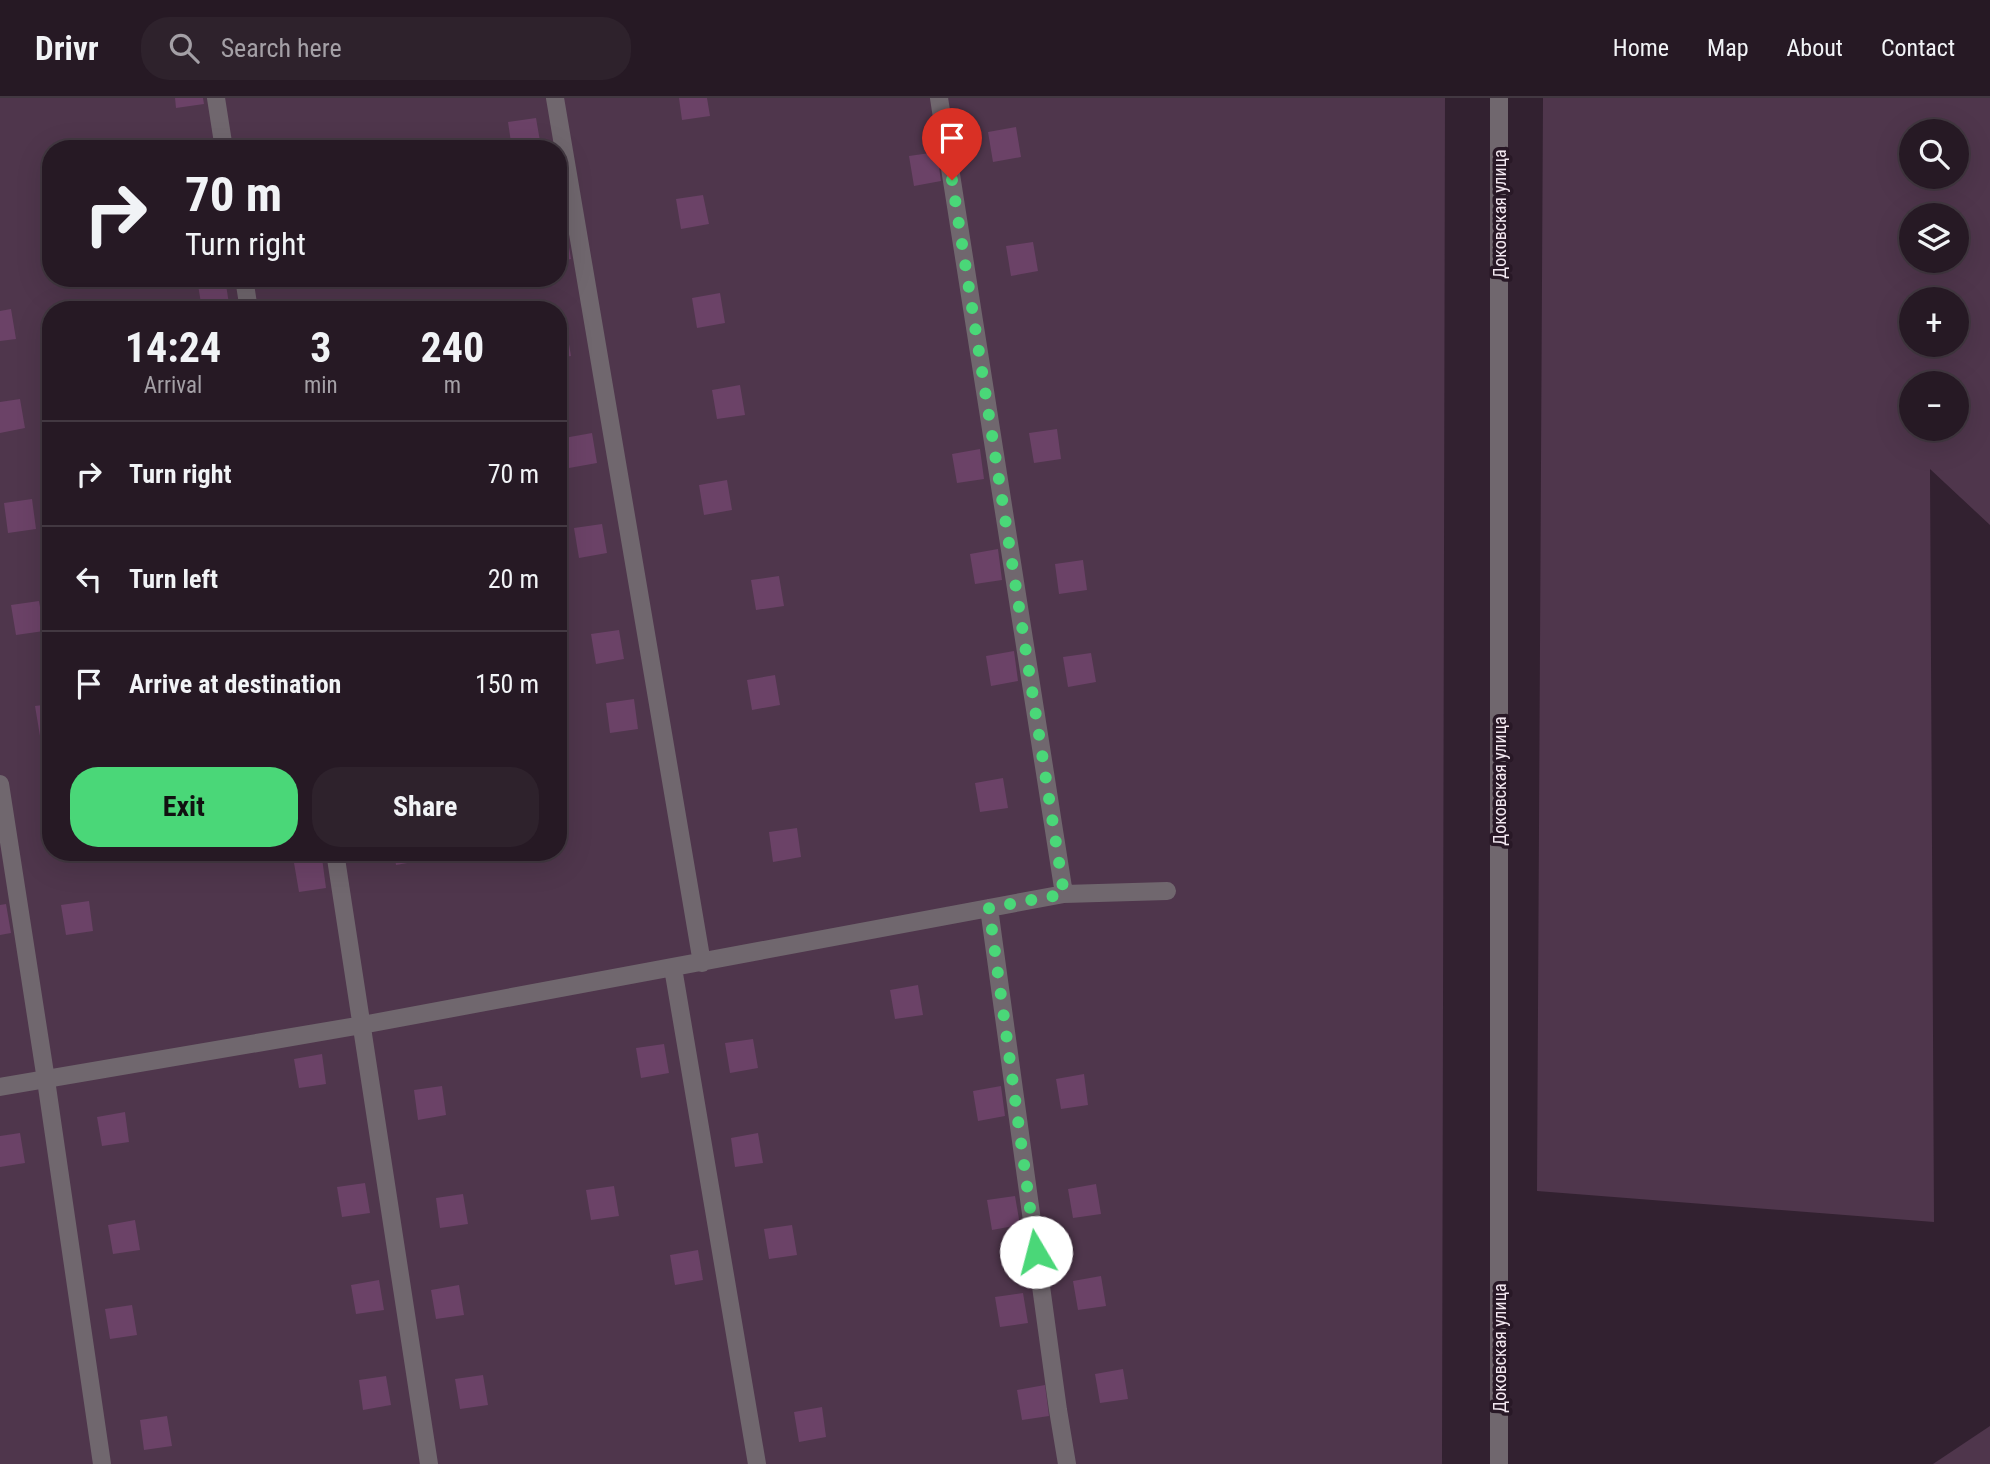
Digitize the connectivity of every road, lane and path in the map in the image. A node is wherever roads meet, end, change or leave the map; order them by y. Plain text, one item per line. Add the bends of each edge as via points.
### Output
1 (216, 98) edge
2 (555, 98) edge
3 (939, 98) edge
4 (1499, 98) edge
5 (223, 140) edge
6 (562, 140) edge
7 (567, 169) edge
8 (0, 783) edge
9 (336, 861) edge
10 (1167, 891) dead end
11 (1064, 894) junction
12 (989, 908) junction
13 (702, 962) junction
14 (673, 968) junction
15 (362, 1025) junction
16 (46, 1080) junction
17 (0, 1087) edge
18 (102, 1464) edge
19 (429, 1464) edge
20 (757, 1464) edge
21 (1067, 1464) edge
22 (1499, 1464) edge

1 - 5 street
2 - 6 street
3 - 11 street
4 - 22 street, Доковская улица
7 - 13 street
8 - 16 street
9 - 15 street
10 - 11 street
11 - 12 street
12 - 13 street
12 - 21 street
13 - 14 street
14 - 15 street
14 - 20 street
15 - 16 street
15 - 19 street
16 - 17 street
16 - 18 street

